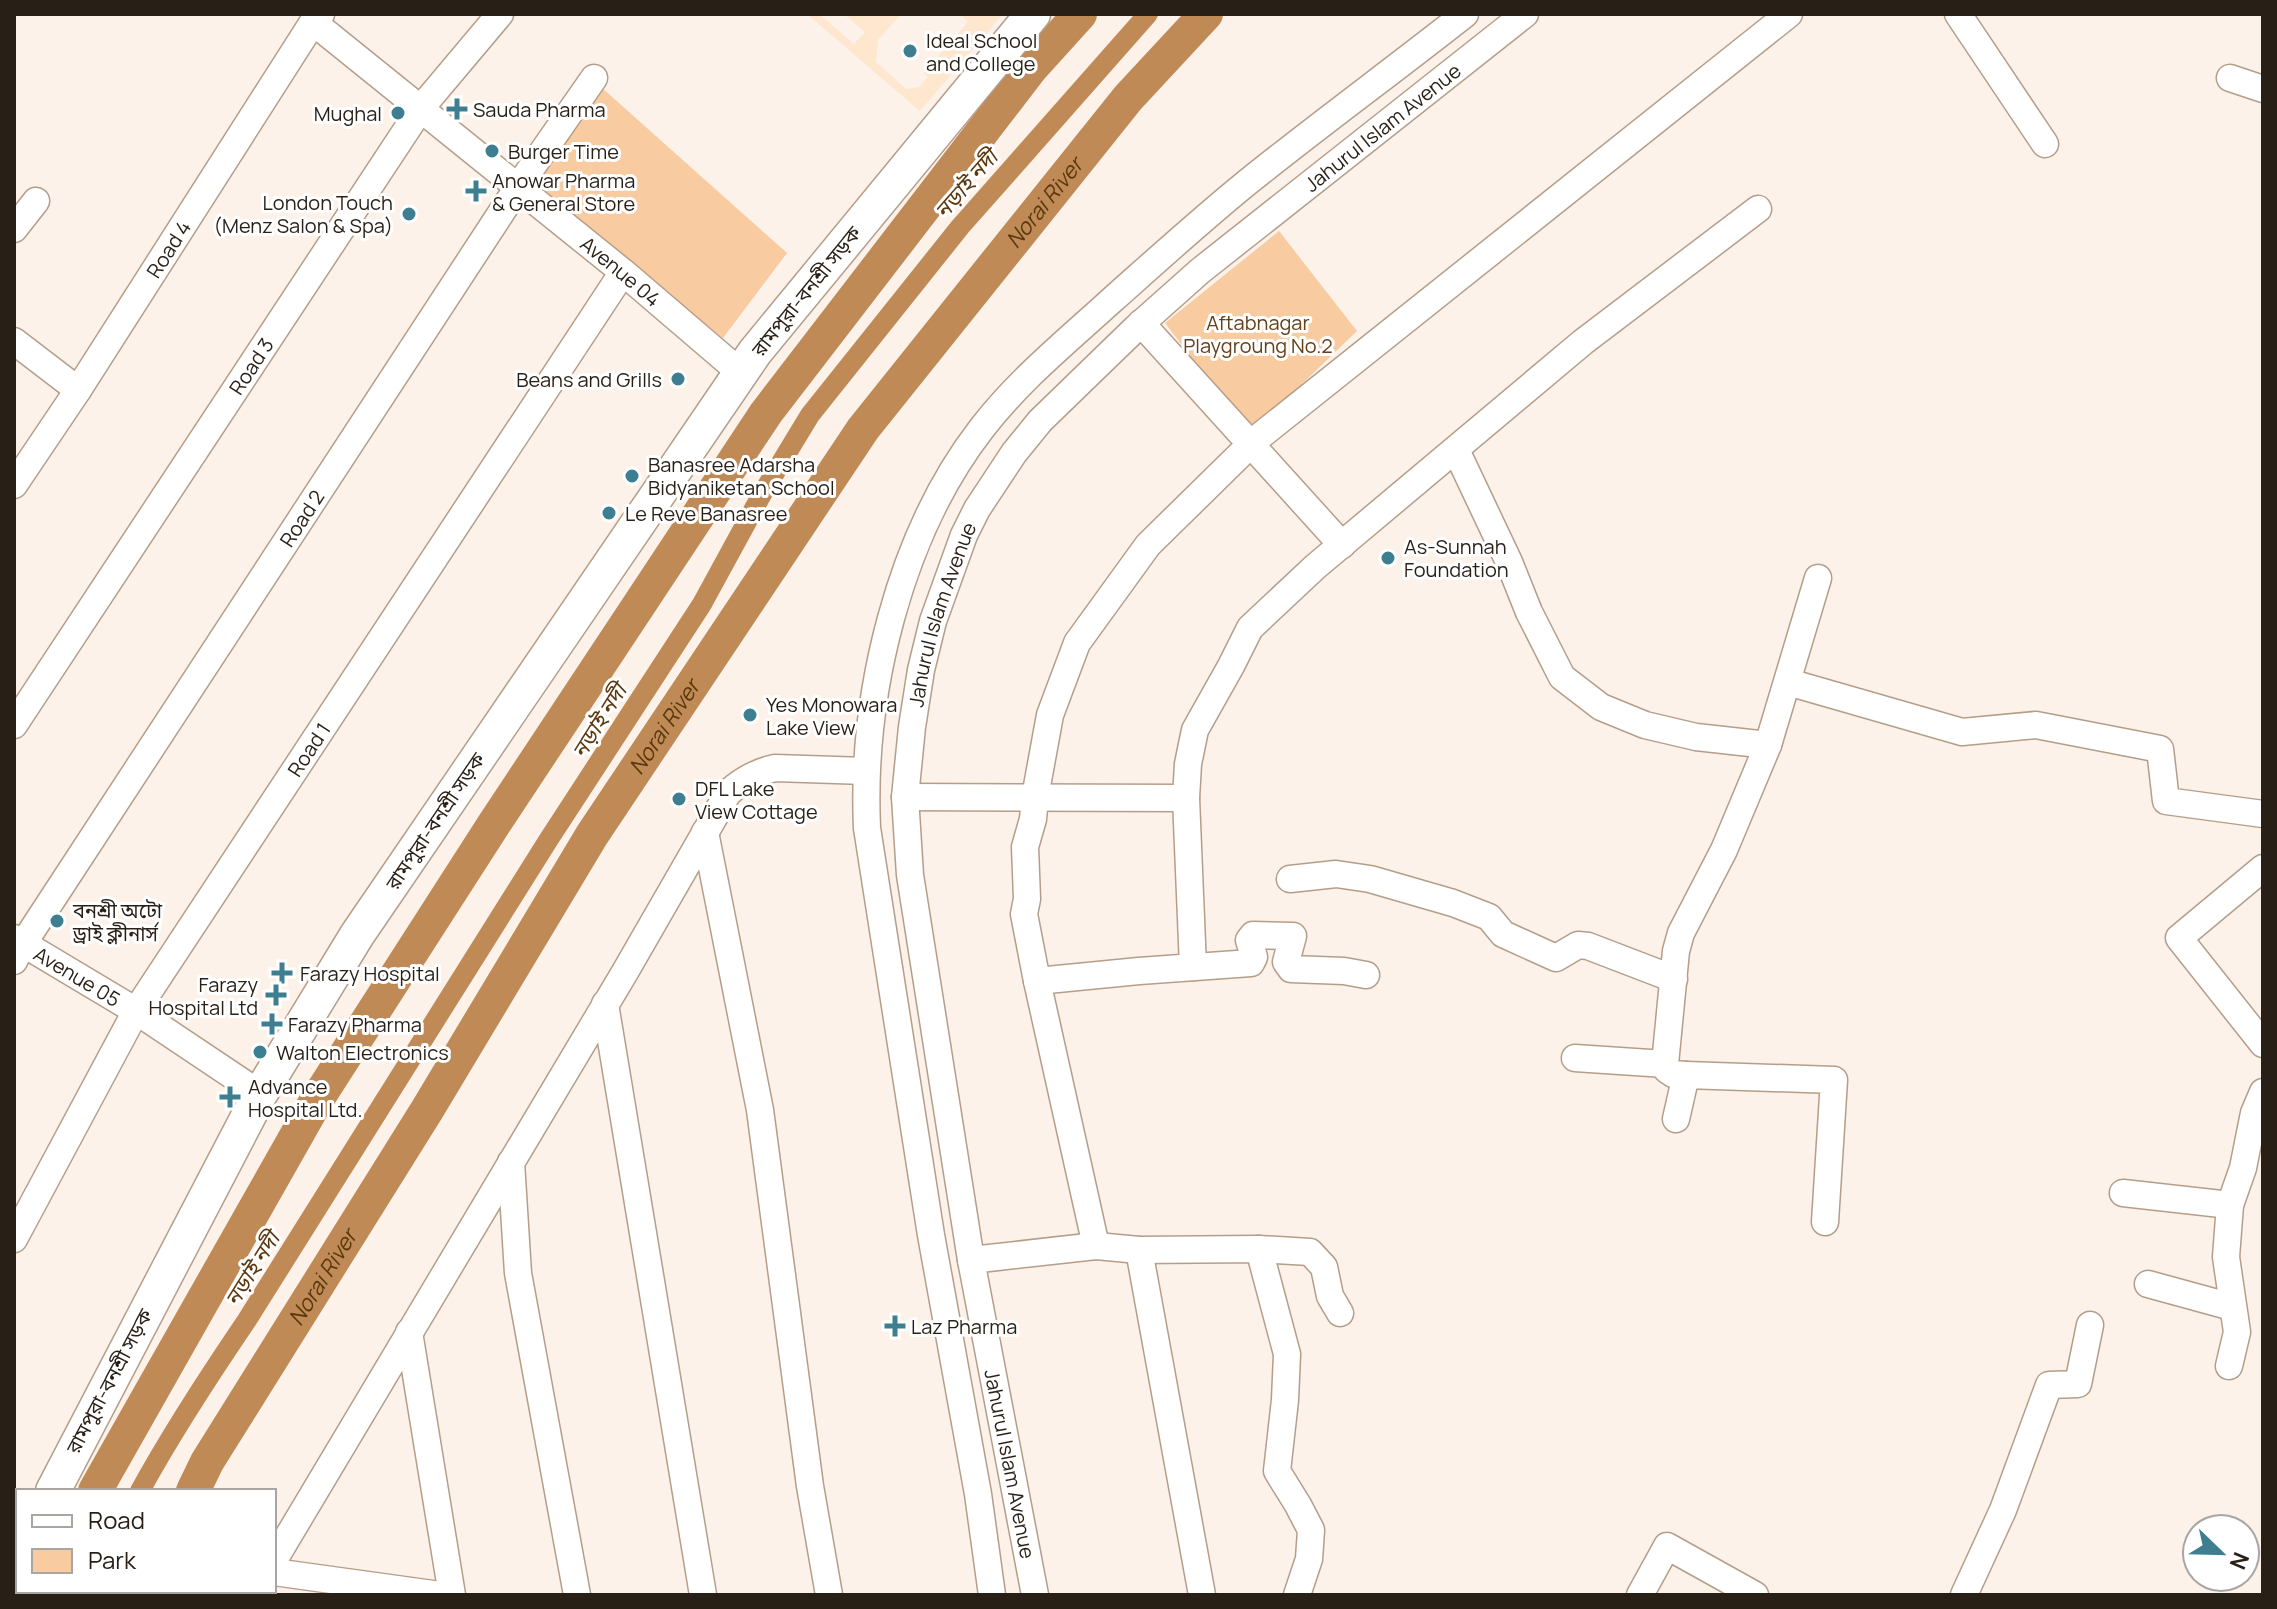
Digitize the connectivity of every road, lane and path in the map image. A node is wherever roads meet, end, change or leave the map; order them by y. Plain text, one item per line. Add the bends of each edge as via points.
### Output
1 (500, 14) edge
2 (1033, 14) edge
3 (1053, 14) edge
4 (1465, 14) edge
5 (1525, 14) edge
6 (1789, 14) edge
7 (1958, 14) edge
8 (317, 18) edge
9 (594, 78) dead end
10 (2230, 78) dead end
11 (2263, 89) edge
12 (421, 108) junction
13 (2045, 144) dead end
14 (518, 187) junction
15 (884, 195) junction
16 (36, 201) dead end
17 (1758, 209) dead end
18 (14, 229) edge
19 (623, 272) junction
20 (1141, 323) junction
21 (14, 341) edge
22 (741, 373) junction
23 (78, 390) junction
24 (1251, 444) junction
25 (1456, 450) junction
26 (14, 485) edge
27 (1342, 545) junction
28 (1818, 578) dead end
29 (1788, 682) junction
30 (14, 725) edge
31 (1768, 745) junction
32 (866, 771) junction
33 (905, 797) junction
34 (1035, 797) junction
35 (1186, 798) junction
36 (2263, 814) edge
37 (705, 832) junction
38 (2263, 868) edge
39 (1290, 879) dead end
40 (17, 947) edge
41 (1193, 967) junction
42 (1366, 975) dead end
43 (1674, 979) junction
44 (1037, 981) junction
45 (605, 1004) junction
46 (136, 1011) junction
47 (2263, 1044) edge
48 (1575, 1058) dead end
49 (1676, 1069) junction
50 (2263, 1092) edge
51 (260, 1094) junction
52 (1676, 1119) dead end
53 (511, 1162) junction
54 (2123, 1193) dead end
55 (2230, 1205) junction
56 (1825, 1222) dead end
57 (14, 1239) edge
58 (1096, 1246) junction
59 (1259, 1249) junction
60 (1139, 1250) junction
61 (971, 1260) junction
62 (2148, 1284) dead end
63 (2232, 1307) junction
64 (1340, 1313) dead end
65 (2090, 1325) dead end
66 (409, 1332) junction
67 (2229, 1366) dead end
68 (54, 1489) edge
69 (276, 1557) edge
70 (276, 1572) edge
71 (440, 1595) edge
72 (452, 1595) edge
73 (577, 1595) edge
74 (703, 1595) edge
75 (829, 1595) edge
76 (992, 1595) edge
77 (1035, 1595) edge
78 (1202, 1595) edge
79 (1297, 1595) edge
80 (1640, 1595) edge
81 (1755, 1595) edge
82 (1964, 1595) edge

1 - 12 street, Road 3
2 - 15 main road, রামপুরা-বনশ্রী সড়ক
3 - 15 main road, রামপুরা-বনশ্রী সড়ক
4 - 32 street, Jahurul Islam Avenue via 1250,181 1149,267 1046,360 981,429 938,497 909,562 883,657
5 - 20 street, Jahurul Islam Avenue
6 - 24 street
7 - 13 street
8 - 12 street, Avenue 04
8 - 23 street, Road 4
9 - 14 street, Road 2
10 - 11 street
12 - 14 street, Avenue 04
12 - 30 street, Road 3
14 - 19 street, Avenue 04
14 - 40 street, Road 2
15 - 22 main road, রামপুরা-বনশ্রী সড়ক
16 - 18 street
17 - 25 street via 1583,342
19 - 22 street, Avenue 04
19 - 46 street, Road 1
20 - 24 street
20 - 33 street, Jahurul Islam Avenue via 1040,421 996,479 964,535 921,670
21 - 23 street
22 - 51 main road, রামপুরা-বনশ্রী সড়ক via 357,935
23 - 26 street, Road 4
24 - 27 street
24 - 34 street via 1148,545 1077,643 1050,715
25 - 27 street
25 - 31 street via 1562,677 1601,707 1645,725
27 - 35 street via 1250,628 1195,730
28 - 29 street
29 - 31 street
29 - 36 street via 1962,732 2036,725 2160,749 2166,801
31 - 43 street via 1724,850 1681,933
32 - 37 street via 761,771 728,793
32 - 76 street, Jahurul Islam Avenue via 869,844
33 - 34 street
33 - 61 street, Jahurul Islam Avenue via 910,875
34 - 35 street
34 - 44 street via 1025,847 1024,914
35 - 41 street
37 - 45 street
37 - 75 street via 760,1110
38 - 47 street via 2179,938
39 - 43 street via 1336,874 1370,879 1489,917 1503,934 1556,958 1578,945 1588,946
40 - 46 street, Avenue 05
41 - 42 street via 1251,963 1253,935 1290,935 1286,962 1291,969
41 - 44 street
43 - 49 street
44 - 58 street
45 - 53 street
45 - 74 street
46 - 51 street, Avenue 05
46 - 57 street, Road 1
48 - 49 street
49 - 52 street
49 - 56 street via 1834,1080
50 - 55 street
51 - 68 main road, রামপুরা-বনশ্রী সড়ক
53 - 66 street
53 - 73 street via 518,1273
54 - 55 street
55 - 63 street via 2226,1257
58 - 60 street
58 - 61 street
59 - 60 street
59 - 64 street via 1310,1252 1324,1267
59 - 79 street via 1287,1354 1277,1471 1311,1530 1309,1559
60 - 78 street
61 - 77 street, Jahurul Islam Avenue
62 - 63 street
63 - 67 street via 2237,1332
65 - 82 street via 2078,1384 2049,1385 2003,1510
66 - 69 street
66 - 72 street
70 - 71 street
80 - 81 street via 1667,1546

